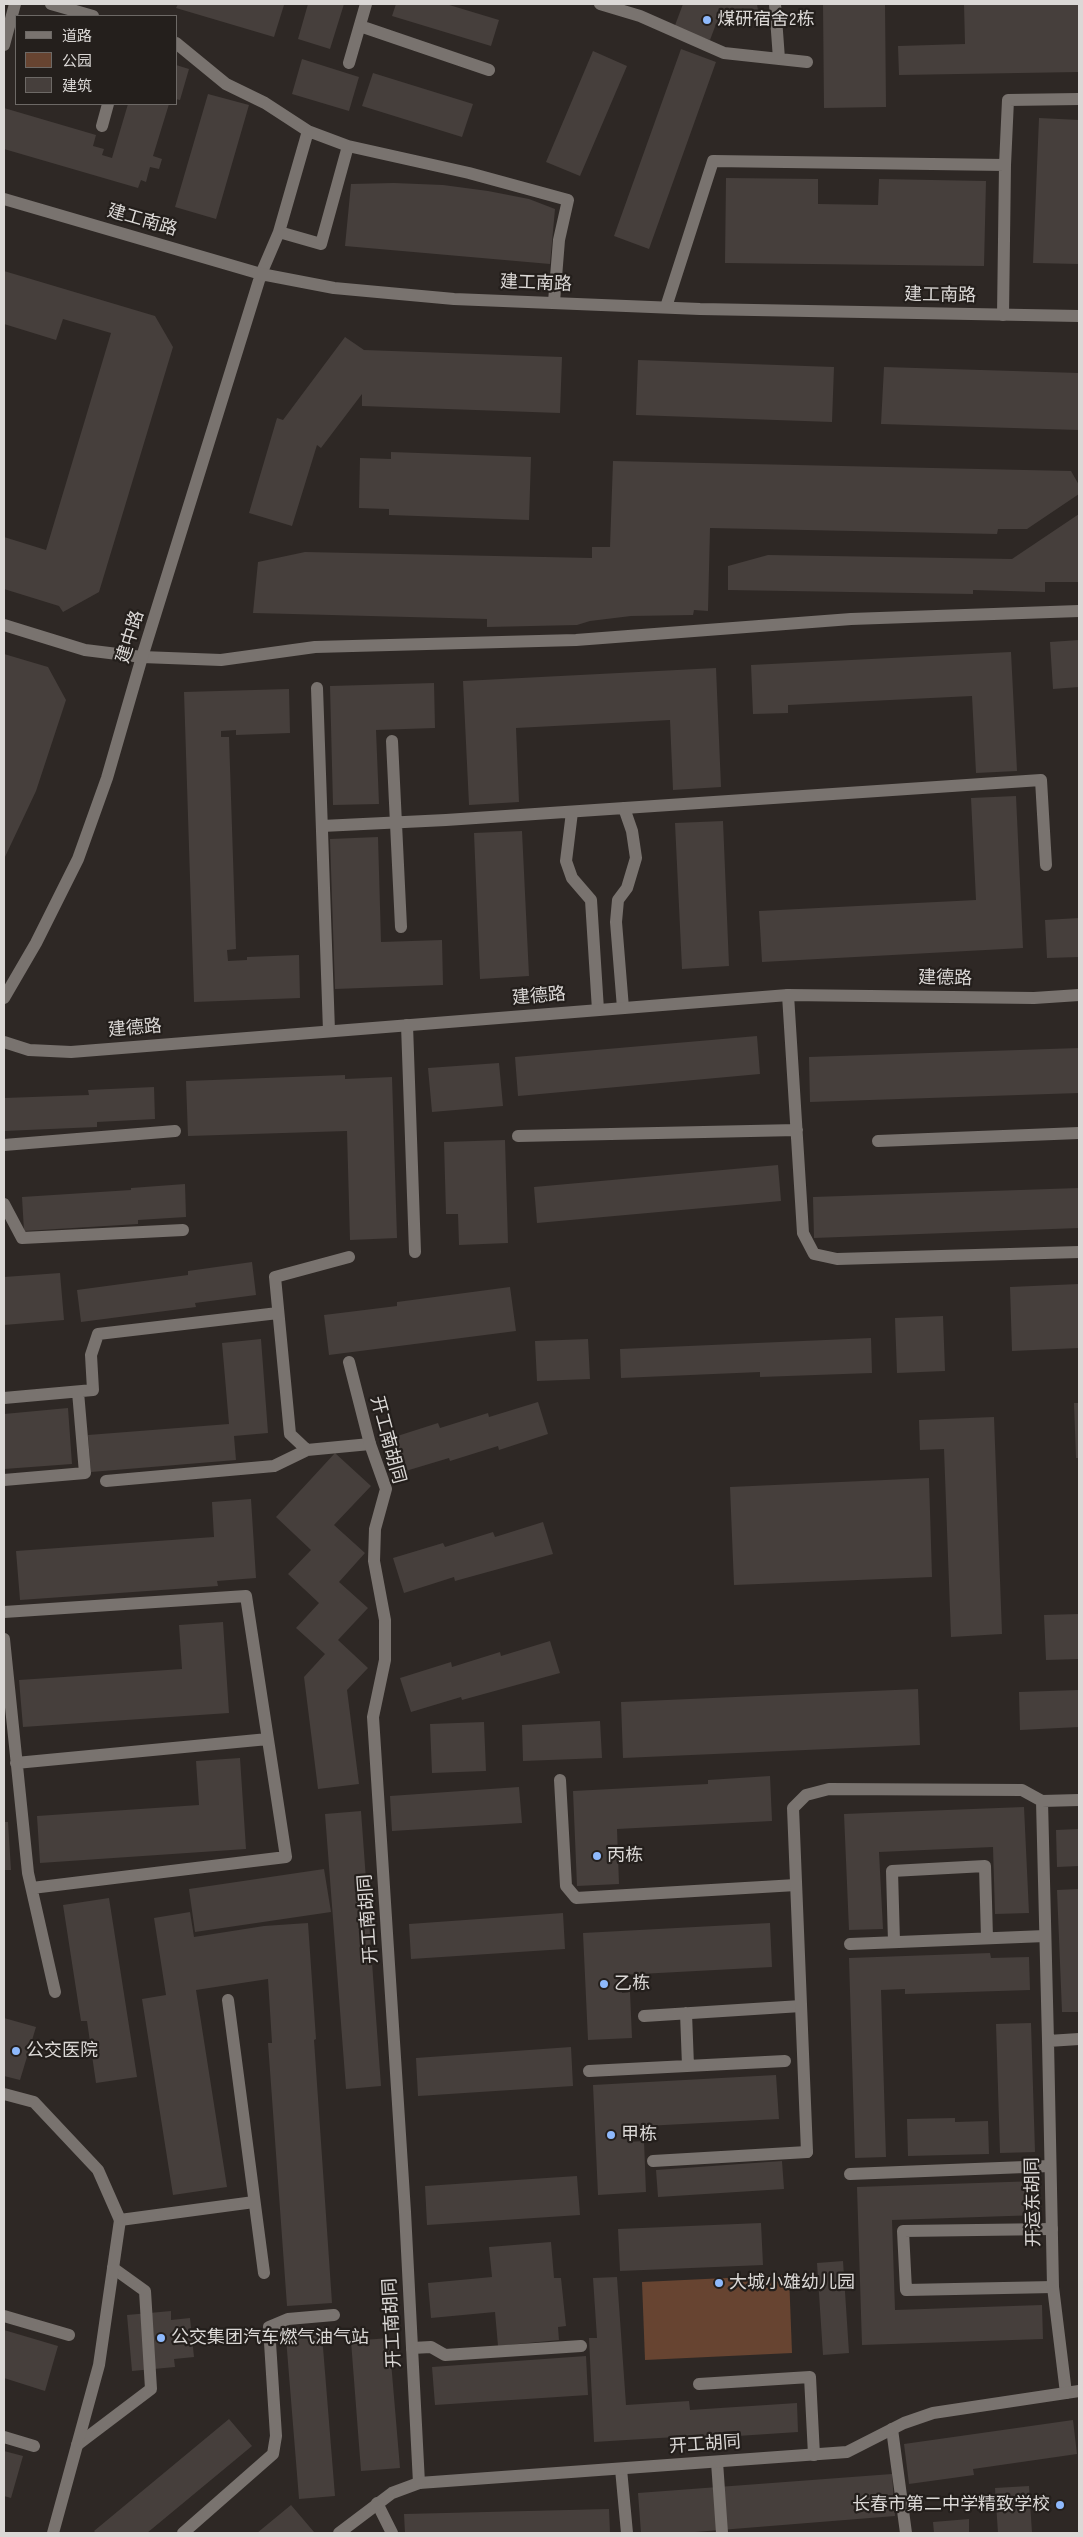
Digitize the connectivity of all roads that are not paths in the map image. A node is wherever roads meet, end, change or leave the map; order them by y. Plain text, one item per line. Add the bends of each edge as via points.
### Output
1 (16, 4) edge
2 (51, 4) edge
3 (366, 4) edge
4 (600, 4) edge
5 (775, 4) edge
6 (641, 10) edge
7 (90, 15) edge
8 (360, 26) junction
9 (178, 44) edge
10 (4, 45) edge
11 (779, 59) junction
12 (807, 62) dead end
13 (350, 63) dead end
14 (490, 70) dead end
15 (1079, 99) edge
16 (108, 105) edge
17 (102, 126) dead end
18 (308, 131) junction
19 (348, 146) junction
20 (1005, 165) junction
21 (4, 199) edge
22 (279, 232) junction
23 (261, 274) junction
24 (554, 302) junction
25 (666, 307) junction
26 (1003, 315) junction
27 (1079, 316) edge
28 (1079, 611) edge
29 (4, 625) edge
30 (142, 657) junction
31 (317, 688) dead end
32 (392, 741) dead end
33 (624, 808) junction
34 (572, 812) junction
35 (396, 823) junction
36 (322, 826) junction
37 (1046, 865) dead end
38 (401, 927) dead end
39 (788, 995) junction
40 (1079, 995) edge
41 (4, 998) edge
42 (623, 1008) junction
43 (598, 1010) junction
44 (406, 1025) junction
45 (329, 1031) junction
46 (4, 1042) edge
47 (797, 1130) junction
48 (174, 1131) dead end
49 (1079, 1133) edge
50 (518, 1136) dead end
51 (878, 1141) dead end
52 (4, 1145) edge
53 (4, 1204) edge
54 (183, 1230) dead end
55 (415, 1252) dead end
56 (1079, 1252) edge
57 (348, 1257) dead end
58 (278, 1313) junction
59 (349, 1362) dead end
60 (78, 1392) junction
61 (4, 1398) edge
62 (370, 1444) junction
63 (307, 1450) junction
64 (4, 1480) edge
65 (106, 1481) dead end
66 (4, 1612) edge
67 (4, 1639) edge
68 (4, 1653) edge
69 (268, 1740) junction
70 (16, 1763) junction
71 (560, 1780) dead end
72 (1079, 1800) edge
73 (1042, 1801) junction
74 (796, 1885) junction
75 (32, 1888) junction
76 (1046, 1936) junction
77 (987, 1938) junction
78 (894, 1942) junction
79 (850, 1944) dead end
80 (55, 1992) dead end
81 (228, 2000) dead end
82 (801, 2006) junction
83 (686, 2014) junction
84 (644, 2016) dead end
85 (1079, 2039) edge
86 (1048, 2041) junction
87 (785, 2061) dead end
88 (688, 2066) junction
89 (589, 2071) dead end
90 (4, 2094) edge
91 (652, 2161) dead end
92 (1050, 2166) junction
93 (850, 2174) dead end
94 (254, 2202) junction
95 (120, 2220) junction
96 (1052, 2229) junction
97 (113, 2268) junction
98 (264, 2273) dead end
99 (1053, 2287) junction
100 (334, 2315) dead end
101 (4, 2316) edge
102 (68, 2335) dead end
103 (580, 2346) dead end
104 (412, 2348) junction
105 (699, 2384) dead end
106 (1073, 2392) edge
107 (892, 2429) junction
108 (4, 2437) edge
109 (77, 2445) junction
110 (34, 2446) dead end
111 (814, 2454) junction
112 (717, 2462) junction
113 (621, 2469) junction
114 (419, 2483) junction
115 (377, 2504) junction
116 (53, 2533) edge
117 (183, 2533) edge
118 (339, 2533) edge
119 (392, 2533) edge
120 (627, 2533) edge
121 (722, 2533) edge
122 (906, 2533) edge

1 - 10 street
2 - 7 street
3 - 8 street
4 - 6 street
5 - 11 street
6 - 11 street via 724,53
8 - 13 street
8 - 14 street
9 - 18 street via 226,84
11 - 12 street
15 - 20 street via 1008,100
16 - 17 street
18 - 19 street
18 - 22 street, 建中路
19 - 22 street via 321,244
19 - 24 street via 469,173 568,200 559,240
20 - 25 street via 713,161
20 - 26 street
21 - 23 street, 建工南路
22 - 23 street, 建中路
23 - 24 street, 建工南路 via 344,288 454,299
23 - 30 street, 建中路
24 - 25 street, 建工南路
25 - 26 street, 建工南路
26 - 27 street, 建工南路
28 - 30 street via 851,619 576,640 315,647 221,660
29 - 30 street via 85,650
30 - 41 street, 建中路 via 107,778 78,859
31 - 36 street
32 - 35 street
33 - 34 street
33 - 37 street via 1041,780
33 - 42 street via 636,858 627,888 618,900 616,922
34 - 35 street
34 - 43 street via 566,861 572,878 591,900
35 - 36 street
35 - 38 street
36 - 45 street
39 - 40 street, 建德路 via 1034,998
39 - 42 street, 建德路
39 - 47 street
42 - 43 street, 建德路
43 - 44 street, 建德路
44 - 45 street, 建德路
44 - 55 street
45 - 46 street, 建德路 via 71,1052 29,1050
47 - 50 street
47 - 56 street via 803,1233 814,1254 837,1259
48 - 52 street
49 - 51 street
53 - 54 street via 22,1238
57 - 58 street via 275,1277
58 - 60 street via 98,1334 91,1355 93,1390
58 - 63 street via 290,1434
59 - 62 street, 开工南胡同
60 - 61 street
60 - 64 street via 84,1473
62 - 63 street
62 - 104 street, 开工南胡同 via 386,1489 375,1528 374,1561 385,1620 385,1660 373,1717
63 - 65 street via 274,1466
66 - 69 street via 246,1596
67 - 68 street
68 - 70 street
69 - 70 street
69 - 75 street via 286,1857
70 - 75 street
71 - 74 street via 566,1886 576,1898
72 - 73 street
73 - 74 street via 1022,1790 829,1790 806,1795 793,1808
73 - 76 street, 开运东胡同
74 - 82 street
75 - 80 street
76 - 77 street
76 - 86 street, 开运东胡同
77 - 78 street
77 - 78 street via 985,1866 892,1871
78 - 79 street
81 - 94 street
82 - 83 street
82 - 91 street via 807,2152
83 - 84 street
83 - 88 street
85 - 86 street
86 - 92 street, 开运东胡同
87 - 88 street
88 - 89 street
90 - 95 street via 34,2102 98,2170
92 - 93 street
92 - 96 street, 开运东胡同
94 - 95 street
94 - 98 street
95 - 97 street
96 - 99 street, 开运东胡同
96 - 99 street via 903,2231 906,2290
97 - 109 street via 98,2365
97 - 109 street via 145,2291 151,2389
99 - 106 street, 开运东胡同
100 - 117 street via 288,2319 269,2327 276,2436 273,2454
101 - 102 street
103 - 104 street via 445,2355 431,2347
104 - 114 street, 开工南胡同
105 - 111 street via 810,2377
106 - 107 street, 开工胡同 via 934,2413
107 - 111 street, 开工胡同 via 846,2452
107 - 122 street
108 - 110 street
109 - 116 street
111 - 112 street, 开工胡同
112 - 113 street, 开工胡同
112 - 121 street
113 - 114 street, 开工胡同
113 - 120 street
114 - 115 street, 开工胡同 via 392,2493
115 - 118 street, 开工胡同
115 - 119 street

